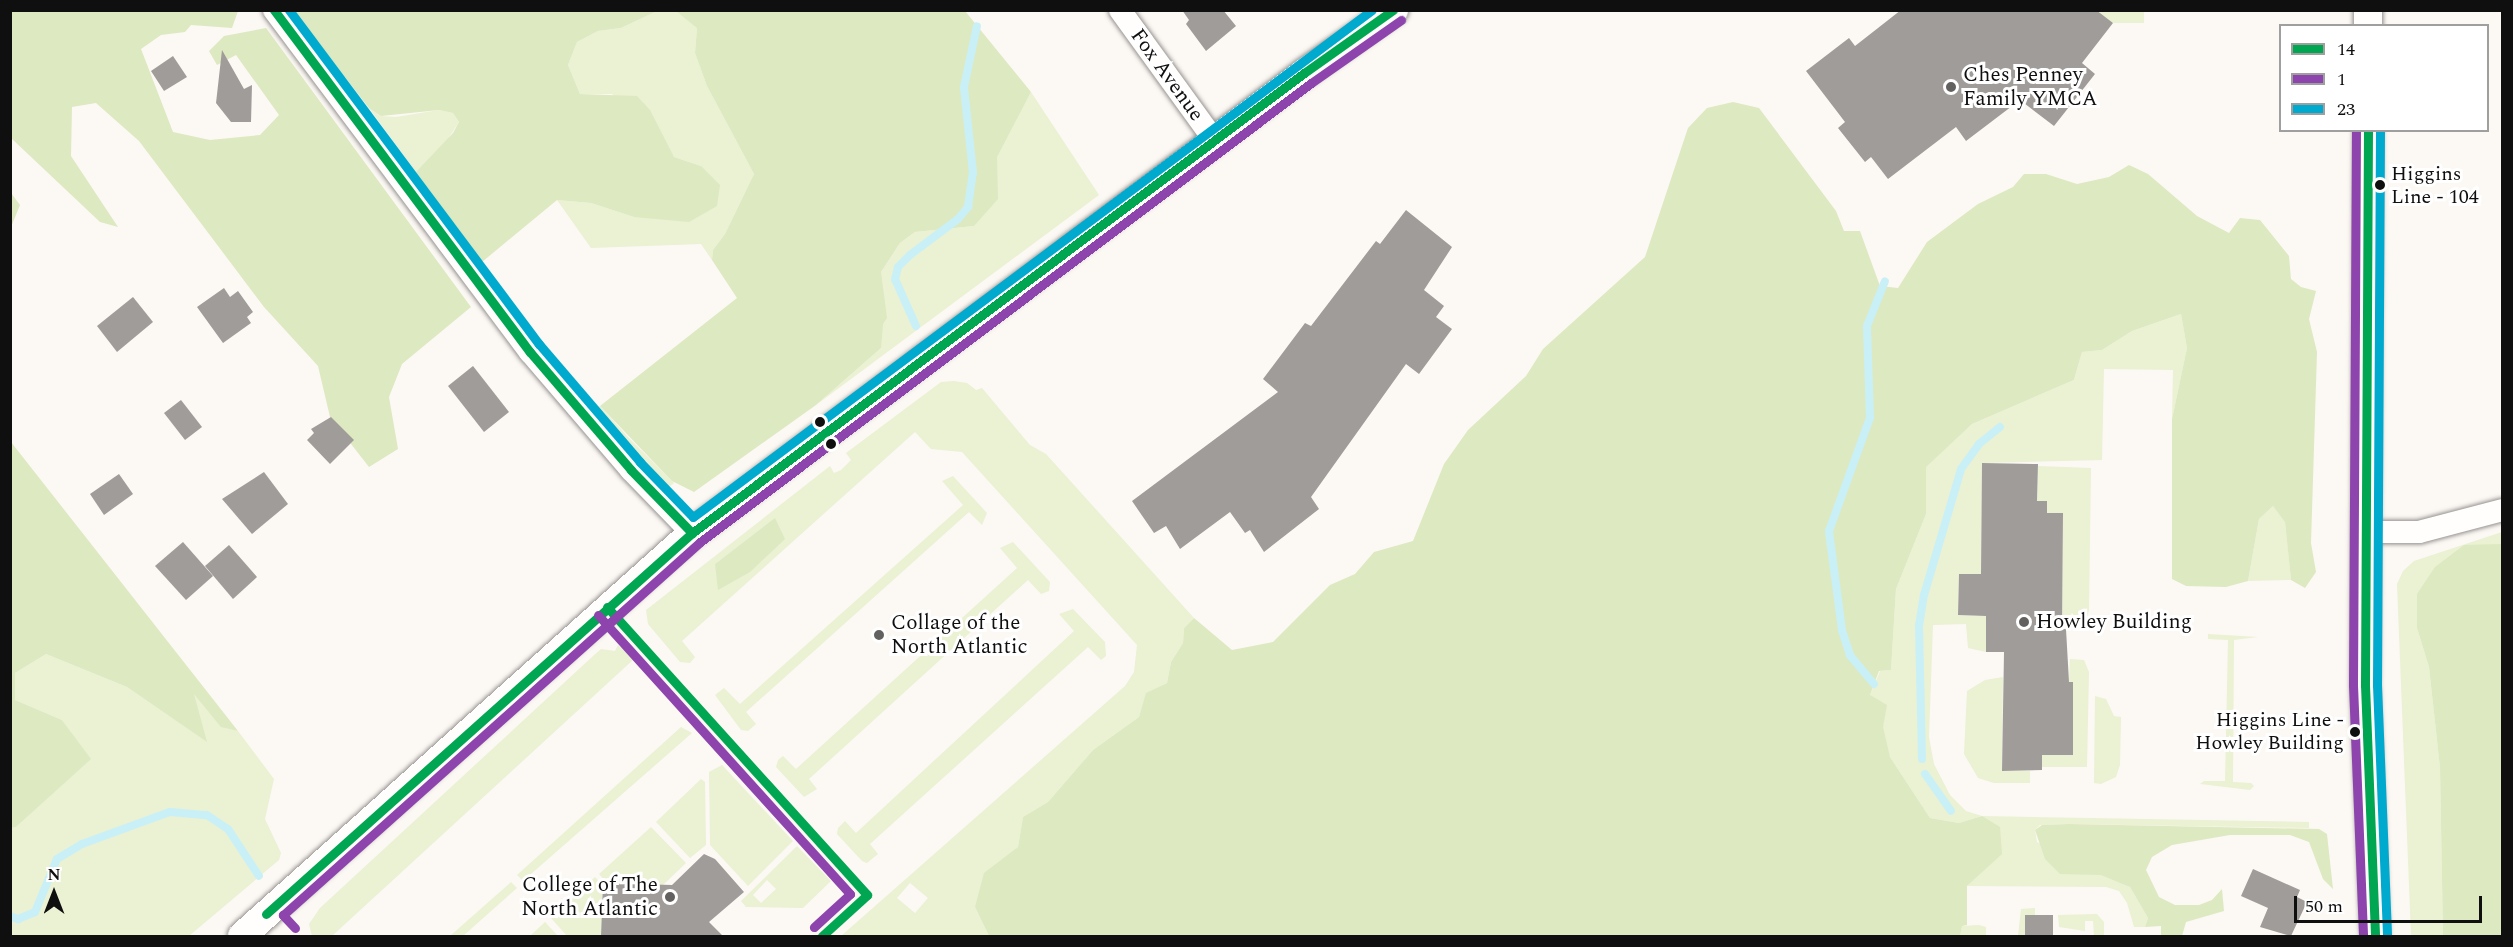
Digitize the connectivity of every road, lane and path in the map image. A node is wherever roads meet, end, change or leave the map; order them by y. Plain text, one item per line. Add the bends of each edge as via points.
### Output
1 (274, 10) edge
2 (1120, 10) edge
3 (1394, 10) edge
4 (2367, 132) edge
5 (1214, 140) junction
6 (2502, 510) edge
7 (2364, 532) junction
8 (692, 533) junction
9 (242, 936) edge
10 (2375, 936) edge

1 - 8 street via 530,352 631,470
2 - 5 street, Fox Avenue
3 - 5 street
4 - 7 street
5 - 8 street
6 - 7 street via 2419,532
7 - 10 street via 2365,685
8 - 9 street

